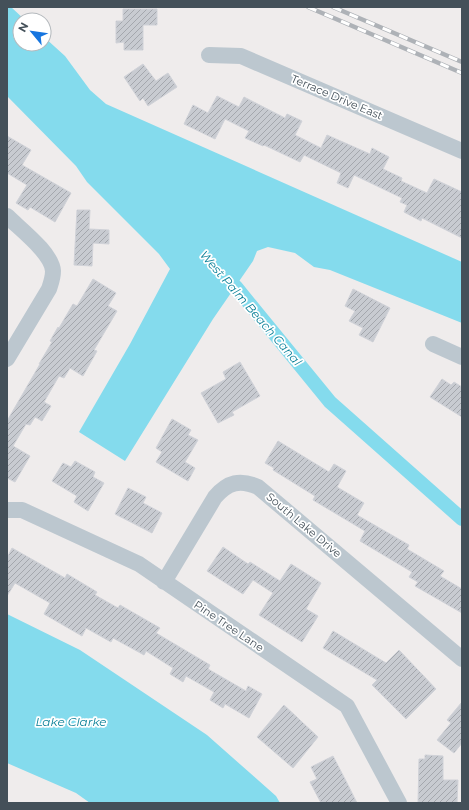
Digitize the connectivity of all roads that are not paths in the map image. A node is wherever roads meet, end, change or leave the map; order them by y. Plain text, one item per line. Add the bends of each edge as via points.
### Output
1 (209, 55) dead end
2 (462, 151) edge
3 (7, 216) edge
4 (433, 344) dead end
5 (462, 356) edge
6 (7, 359) edge
7 (7, 510) edge
8 (164, 582) junction
9 (462, 659) edge
10 (399, 803) edge

1 - 2 street, Terrace Drive East via 241,56
3 - 6 street via 45,253 53,271 49,290
4 - 5 street
7 - 8 street, Pine Tree Lane via 22,510 139,564
8 - 9 street, South Lake Drive via 215,497 230,484 249,483 258,487
8 - 10 street, Pine Tree Lane via 347,706

